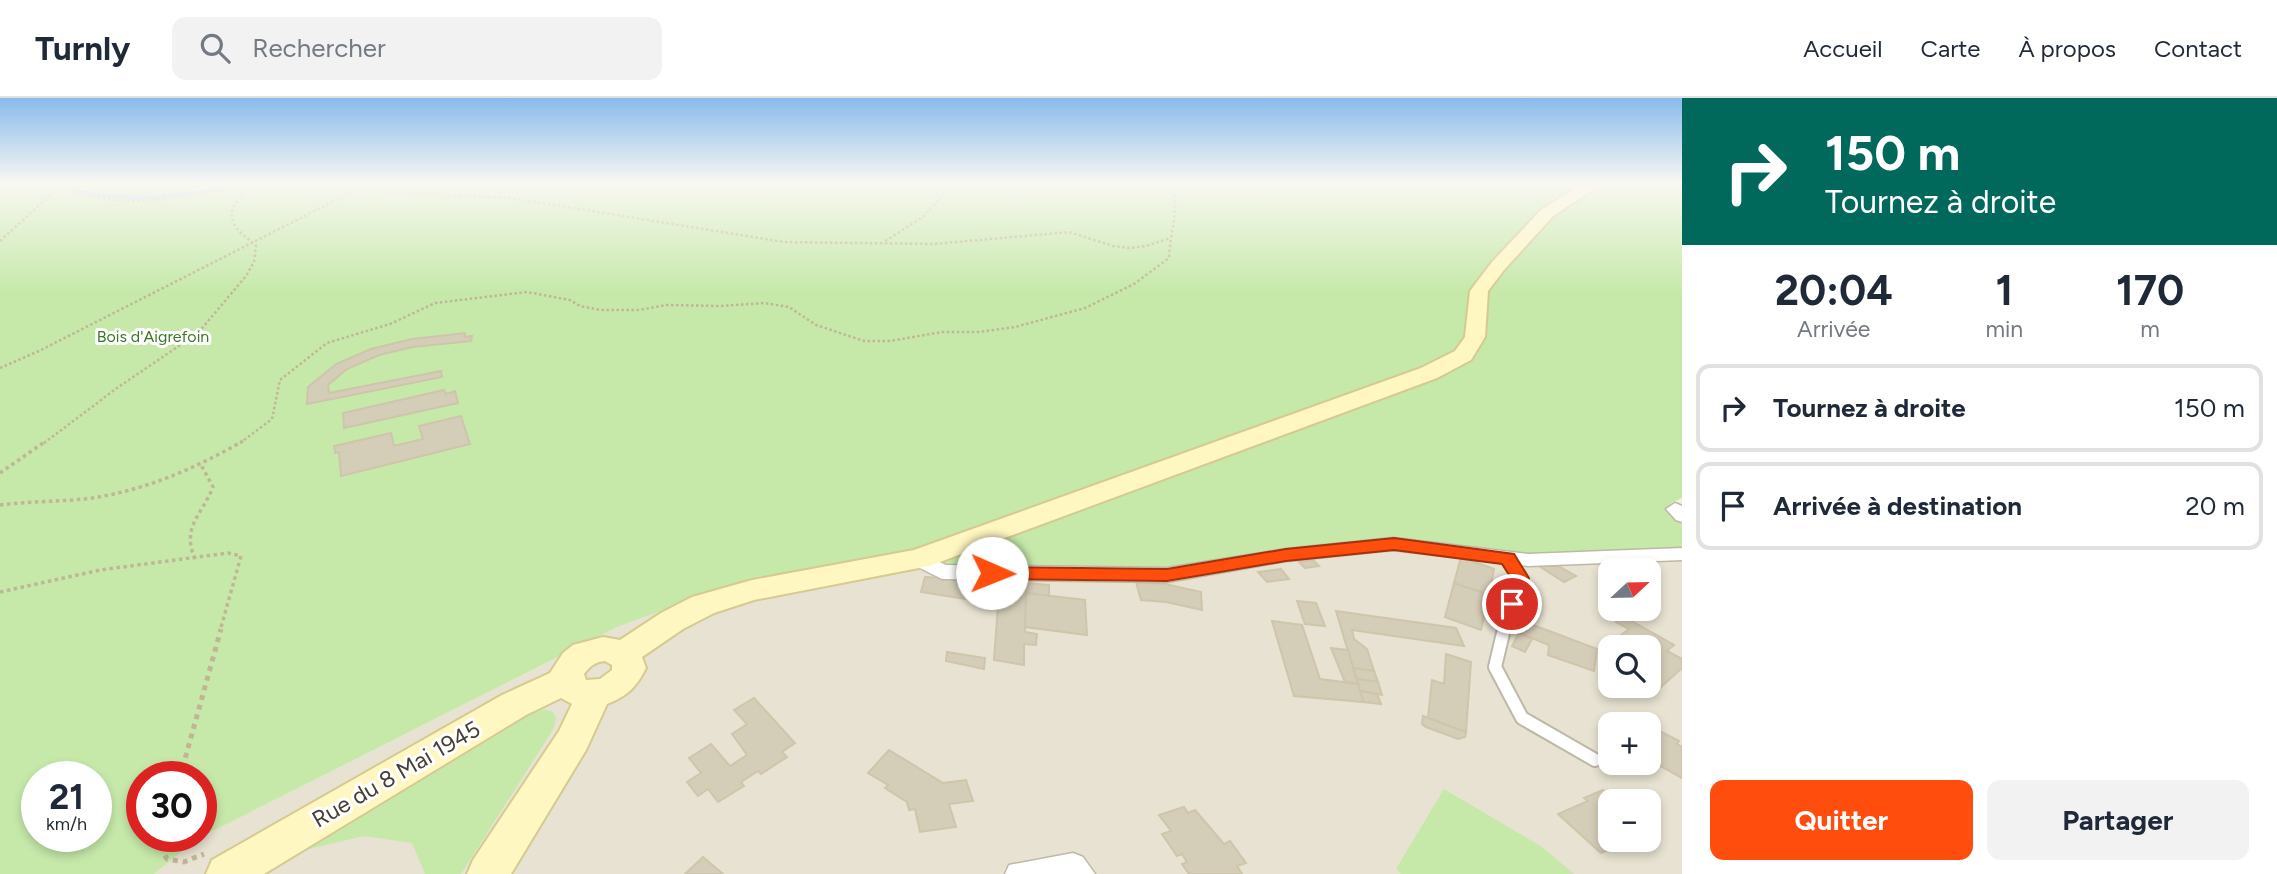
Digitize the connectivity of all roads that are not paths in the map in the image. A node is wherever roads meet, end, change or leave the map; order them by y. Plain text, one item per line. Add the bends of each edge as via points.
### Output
1 (1542, 219) edge
2 (1682, 554) edge
3 (919, 559) junction
4 (1508, 559) junction
5 (581, 687) junction
6 (1595, 761) dead end
7 (227, 874) edge
8 (488, 874) edge
9 (1019, 874) edge
10 (1081, 874) edge

1 - 3 street via 1479,290 1475,337 1463,355 1384,390
2 - 4 street
3 - 4 street via 942,572 1167,575 1286,555 1394,544
3 - 5 street, Rue du 8 Mai 1945 via 752,590 703,605 623,654 627,675 614,688
4 - 6 lane via 1520,578 1495,667 1522,718
5 - 7 street, Rue du 8 Mai 1945 via 514,705
5 - 8 street via 573,740
9 - 10 street via 1073,866

